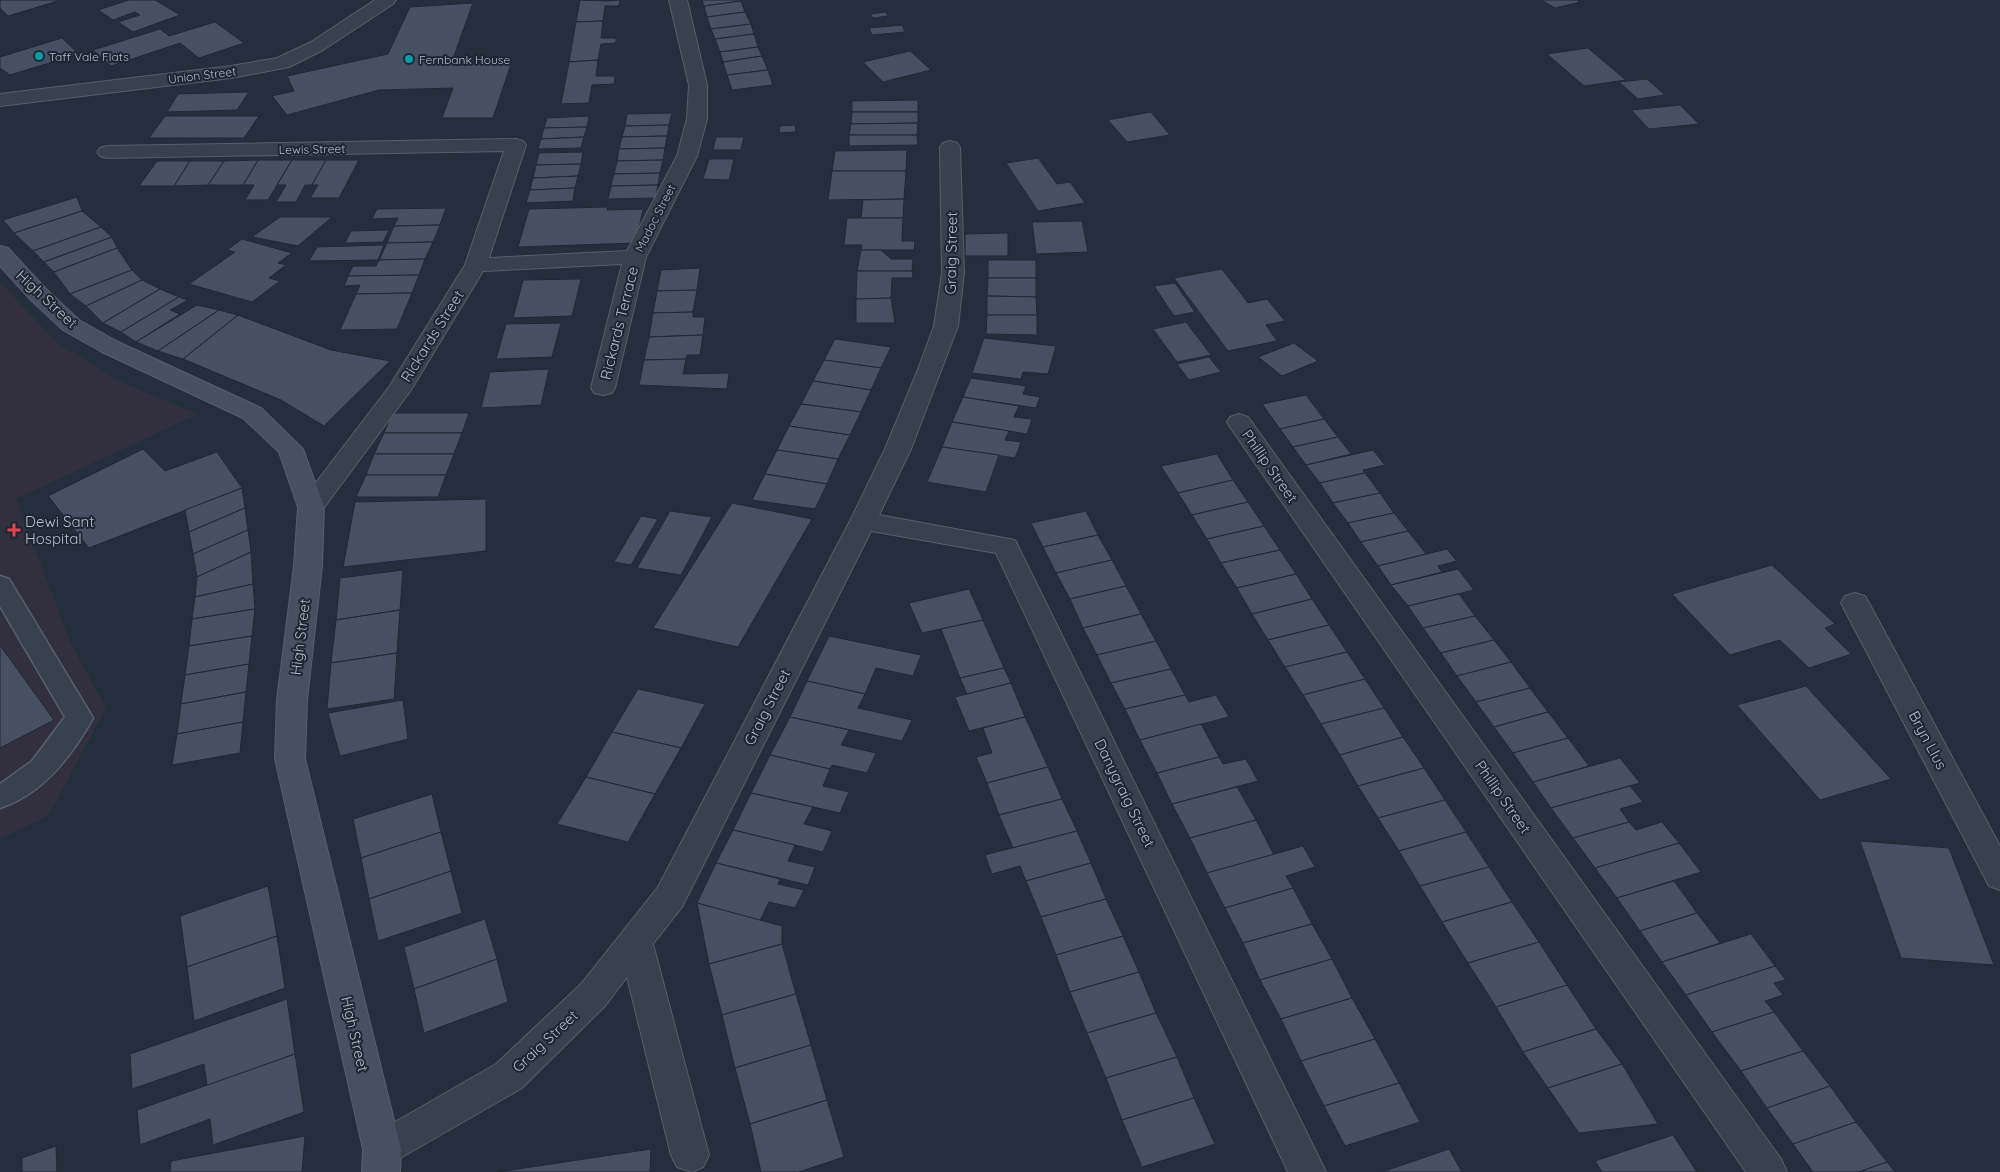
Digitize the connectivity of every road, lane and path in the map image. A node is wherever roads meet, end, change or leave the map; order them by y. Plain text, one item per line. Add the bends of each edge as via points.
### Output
1 (387, 0) edge
2 (678, 0) edge
3 (0, 100) edge
4 (516, 145) joint
5 (950, 147) dead end
6 (107, 152) dead end
7 (0, 253) edge
8 (635, 257) junction
9 (476, 266) junction
10 (604, 388) dead end
11 (1238, 422) dead end
12 (311, 507) junction
13 (863, 521) junction
14 (0, 585) edge
15 (1855, 603) dead end
16 (0, 797) edge
17 (2000, 877) edge
18 (635, 941) junction
19 (381, 1160) edge
20 (687, 1163) edge
21 (1307, 1172) edge
22 (1768, 1172) edge

1 - 3 street, Union Street via 317,46 282,63
2 - 8 street, Madoc Street via 698,85 697,119 687,156
4 - 6 street, Lewis Street
4 - 9 street, Rickards Street
5 - 13 street, Graig Street via 953,273 946,326 898,448
7 - 12 street, High Street via 71,325 110,348 252,413 290,449
8 - 9 street, Madoc Street
8 - 10 street, Rickards Terrace
9 - 12 street, Rickards Street via 399,390
11 - 22 street, Phillip Street
12 - 19 street, High Street via 308,566 292,700 290,759
13 - 18 street, Graig Street via 670,897
13 - 21 street, Danygraig Street via 1006,546
14 - 16 lane via 79,718 42,769
15 - 17 street, Bryn Llus
18 - 19 street, Graig Street via 594,995 509,1076
18 - 20 street

